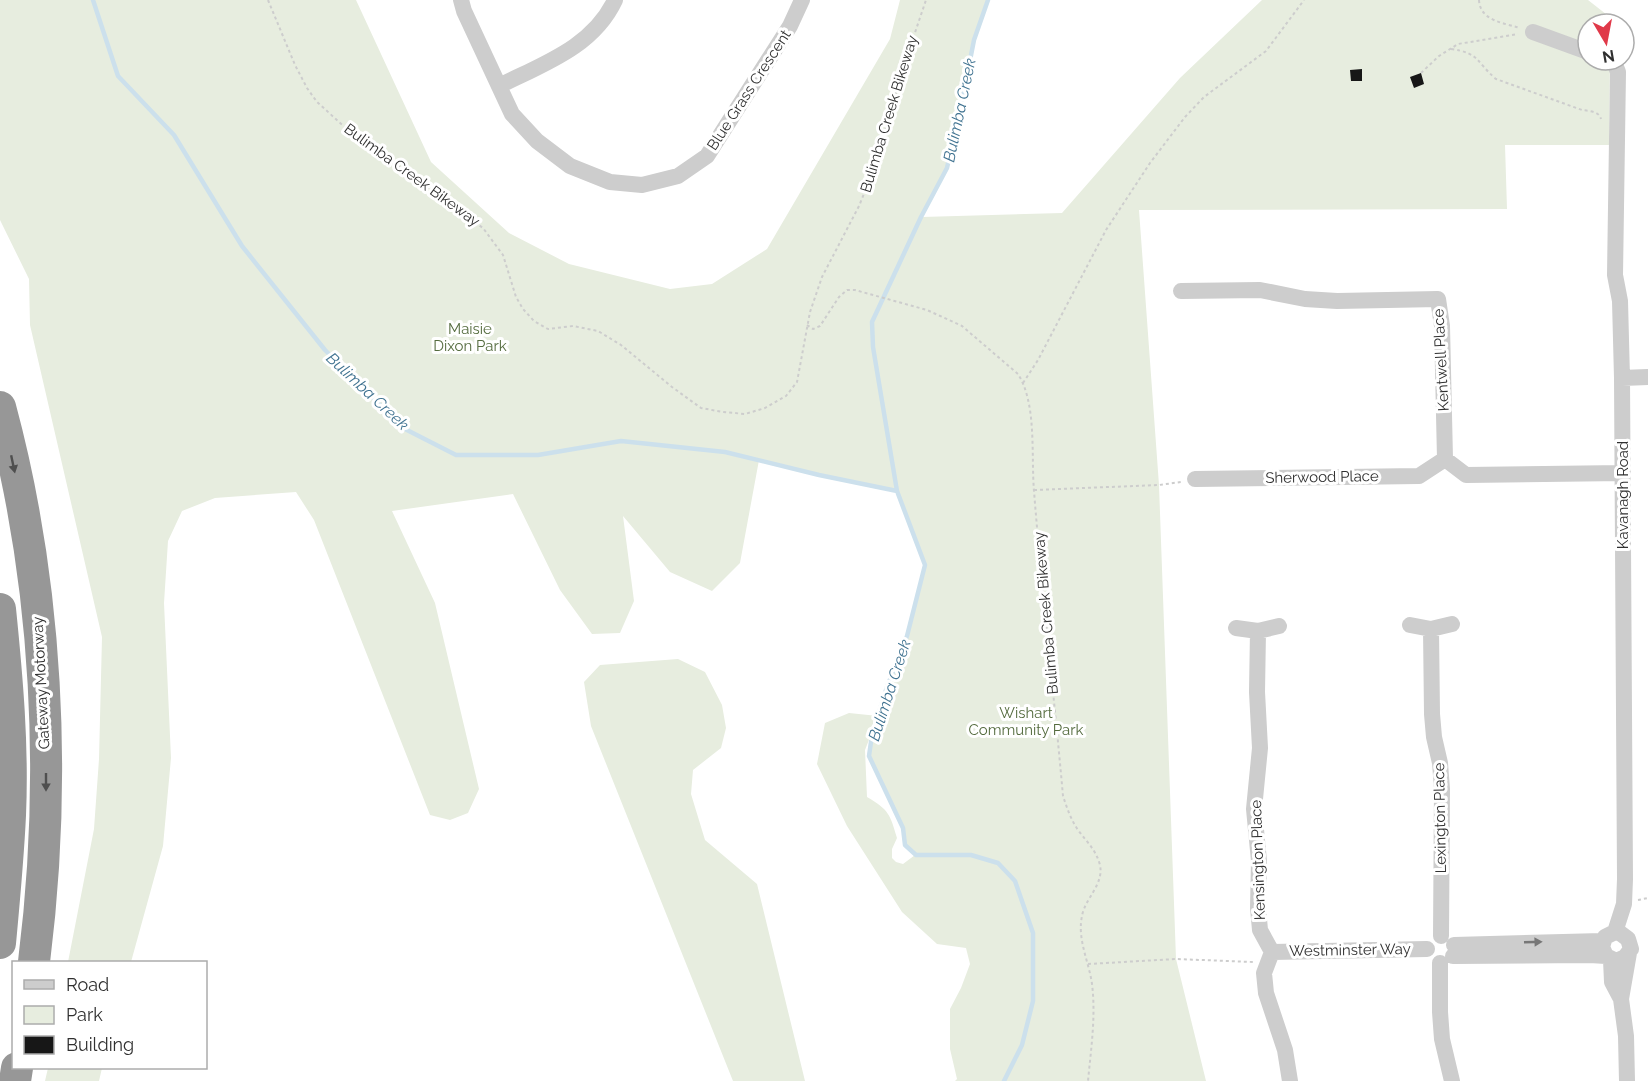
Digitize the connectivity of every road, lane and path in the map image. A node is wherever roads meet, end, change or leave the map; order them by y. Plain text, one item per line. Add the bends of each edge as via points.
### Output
1 (268, 0) edge
2 (461, 0) edge
3 (615, 0) edge
4 (802, 0) edge
5 (926, 0) edge
6 (1304, 0) edge
7 (1479, 0) edge
8 (1533, 32) junction
9 (1576, 48) edge
10 (1451, 49) junction
11 (1618, 72) edge
12 (1421, 73) dead end
13 (499, 86) junction
14 (1602, 122) dead end
15 (1181, 291) dead end
16 (807, 325) junction
17 (1648, 377) edge
18 (1622, 378) junction
19 (1023, 383) junction
20 (0, 407) edge
21 (1445, 459) junction
22 (1623, 473) junction
23 (1195, 479) joint
24 (1034, 490) junction
25 (0, 609) edge
26 (1452, 624) dead end
27 (1410, 625) dead end
28 (1279, 626) dead end
29 (1236, 628) dead end
30 (1431, 629) junction
31 (1258, 631) junction
32 (1610, 935) junction
33 (0, 943) edge
34 (1447, 950) junction
35 (1629, 954) junction
36 (1270, 958) junction
37 (1608, 958) junction
38 (34, 961) edge
39 (1088, 964) junction
40 (1621, 999) junction
41 (1088, 1081) edge
42 (1290, 1081) edge
43 (1452, 1081) edge
44 (1626, 1081) edge

1 - 16 path, Bulimba Creek Bikeway via 294,65 317,102 356,136 483,228 503,255 516,297 534,321 548,329 573,326 598,331 701,408 745,414 786,396 797,382
2 - 13 street, Blue Grass Crescent
3 - 13 street via 603,21 586,38 567,52
4 - 13 street, Blue Grass Crescent via 790,26 707,156 678,176 642,185 620,183 570,166 537,141 512,114
5 - 16 path, Bulimba Creek Bikeway via 875,167 822,277
6 - 19 path via 1266,51 1204,97 1157,154 1106,230
7 - 8 path via 1482,12 1489,18
8 - 9 street
8 - 10 path via 1464,42
10 - 12 path
10 - 14 path via 1473,54 1496,79 1595,112
11 - 18 street, Kavanagh Road via 1615,275 1620,301
15 - 21 street, Kentwell Place via 1260,290 1305,299 1337,300 1438,299
16 - 19 path, Bulimba Creek Bikeway via 813,329 820,326 839,297 855,290 927,310 962,326 1018,374
17 - 18 street
18 - 22 street, Kavanagh Road
19 - 24 path, Bulimba Creek Bikeway via 1030,402
20 -> 38 highway, Gateway Motorway via 30,550 45,696 44,855
21 - 22 street via 1466,475
21 - 23 street, Sherwood Place via 1419,476
22 - 32 street, Kavanagh Road via 1625,879 1624,904
23 - 24 path via 1159,485
24 - 39 path, Bulimba Creek Bikeway via 1063,796 1100,868 1098,882 1082,914
25 - 33 highway via 10,730 10,814
26 - 30 street
27 - 30 street
28 - 31 street
29 - 31 street
30 - 34 street, Lexington Place via 1432,714 1442,789
31 - 36 street, Kensington Place via 1260,748 1254,808 1260,930
34 -> 32 street via 1602,941
32 - 35 street via 1620,933 1628,939
32 - 37 street, Kavanagh Road via 1602,947
34 - 36 street, Westminster Way via 1434,938 1427,949
34 - 37 street
34 - 43 street, Lexington Place via 1442,1039
35 - 37 street via 1621,960
35 - 40 street, Kavanagh Road
36 - 39 path
36 - 42 street, Kensington Place via 1264,973 1266,993 1285,1050
37 - 40 street, Kavanagh Road via 1612,982
39 - 41 path, Bulimba Creek Bikeway via 1093,1032
40 - 44 street, Kavanagh Road

